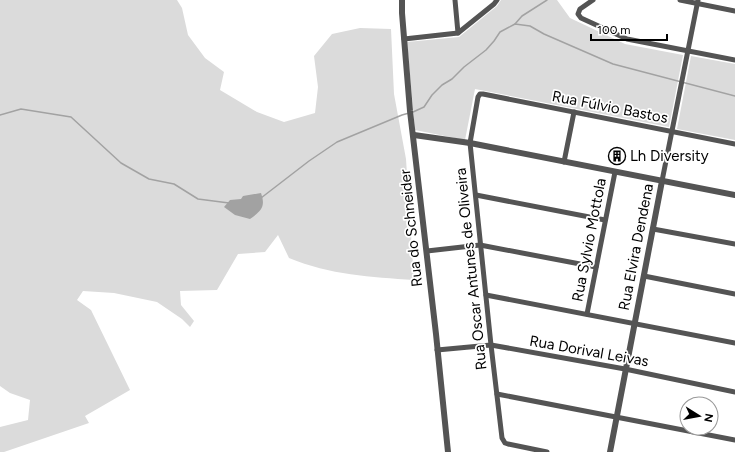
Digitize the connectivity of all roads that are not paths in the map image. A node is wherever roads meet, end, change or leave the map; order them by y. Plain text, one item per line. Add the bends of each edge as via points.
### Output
1 (402, 0) edge
2 (455, 0) edge
3 (497, 0) edge
4 (593, 0) edge
5 (680, 0) edge
6 (697, 2) edge
7 (735, 11) edge
8 (458, 33) junction
9 (404, 39) junction
10 (688, 52) junction
11 (735, 60) edge
12 (480, 94) joint
13 (574, 112) junction
14 (672, 131) junction
15 (414, 135) junction
16 (470, 143) junction
17 (735, 144) edge
18 (564, 162) junction
19 (615, 172) junction
20 (662, 181) junction
21 (476, 195) junction
22 (735, 195) edge
23 (605, 220) junction
24 (653, 229) junction
25 (735, 244) edge
26 (480, 245) junction
27 (427, 251) junction
28 (596, 267) junction
29 (644, 276) junction
30 (735, 294) edge
31 (486, 295) junction
32 (587, 314) junction
33 (634, 323) junction
34 (735, 343) edge
35 (491, 345) junction
36 (438, 350) junction
37 (625, 369) junction
38 (735, 392) edge
39 (497, 394) junction
40 (617, 416) junction
41 (735, 440) edge
42 (448, 452) edge
43 (547, 452) edge
44 (610, 452) edge

1 - 9 street, Rua do Schneider
2 - 8 street
3 - 8 street
4 - 10 street via 580,9 578,14 581,18 627,39
5 - 6 street
6 - 7 street
6 - 10 street, Rua Elvira Dendena
8 - 9 street
9 - 15 street, Rua do Schneider
10 - 11 street
10 - 14 street, Rua Elvira Dendena
12 - 13 street, Rua Fúlvio Bastos
12 - 16 street, Rua Oscar Antunes de Oliveira
13 - 14 street, Rua Fúlvio Bastos
13 - 18 street
14 - 17 street, Rua Fúlvio Bastos
14 - 20 street, Rua Elvira Dendena
15 - 16 street
15 - 27 street, Rua do Schneider
16 - 18 street
16 - 21 street, Rua Oscar Antunes de Oliveira
18 - 19 street
19 - 20 street
19 - 23 street, Rua Sylvio Mottola
20 - 22 street
20 - 24 street, Rua Elvira Dendena
21 - 23 street
21 - 26 street, Rua Oscar Antunes de Oliveira
23 - 28 street, Rua Sylvio Mottola
24 - 25 street
24 - 29 street, Rua Elvira Dendena
26 - 27 street
26 - 28 street
26 - 31 street, Rua Oscar Antunes de Oliveira
27 - 36 street, Rua do Schneider
28 - 32 street, Rua Sylvio Mottola
29 - 30 street
29 - 33 street, Rua Elvira Dendena
31 - 32 street
31 - 35 street, Rua Oscar Antunes de Oliveira
32 - 33 street
33 - 34 street
33 - 37 street, Rua Elvira Dendena
35 - 36 street, Rua Dorival Leivas
35 - 37 street, Rua Dorival Leivas
35 - 39 street, Rua Oscar Antunes de Oliveira
36 - 42 street, Rua do Schneider
37 - 38 street, Rua Dorival Leivas
37 - 40 street, Rua Elvira Dendena
39 - 40 street
39 - 43 street, Rua Oscar Antunes de Oliveira via 502,438 505,443
40 - 41 street
40 - 44 street, Rua Elvira Dendena

